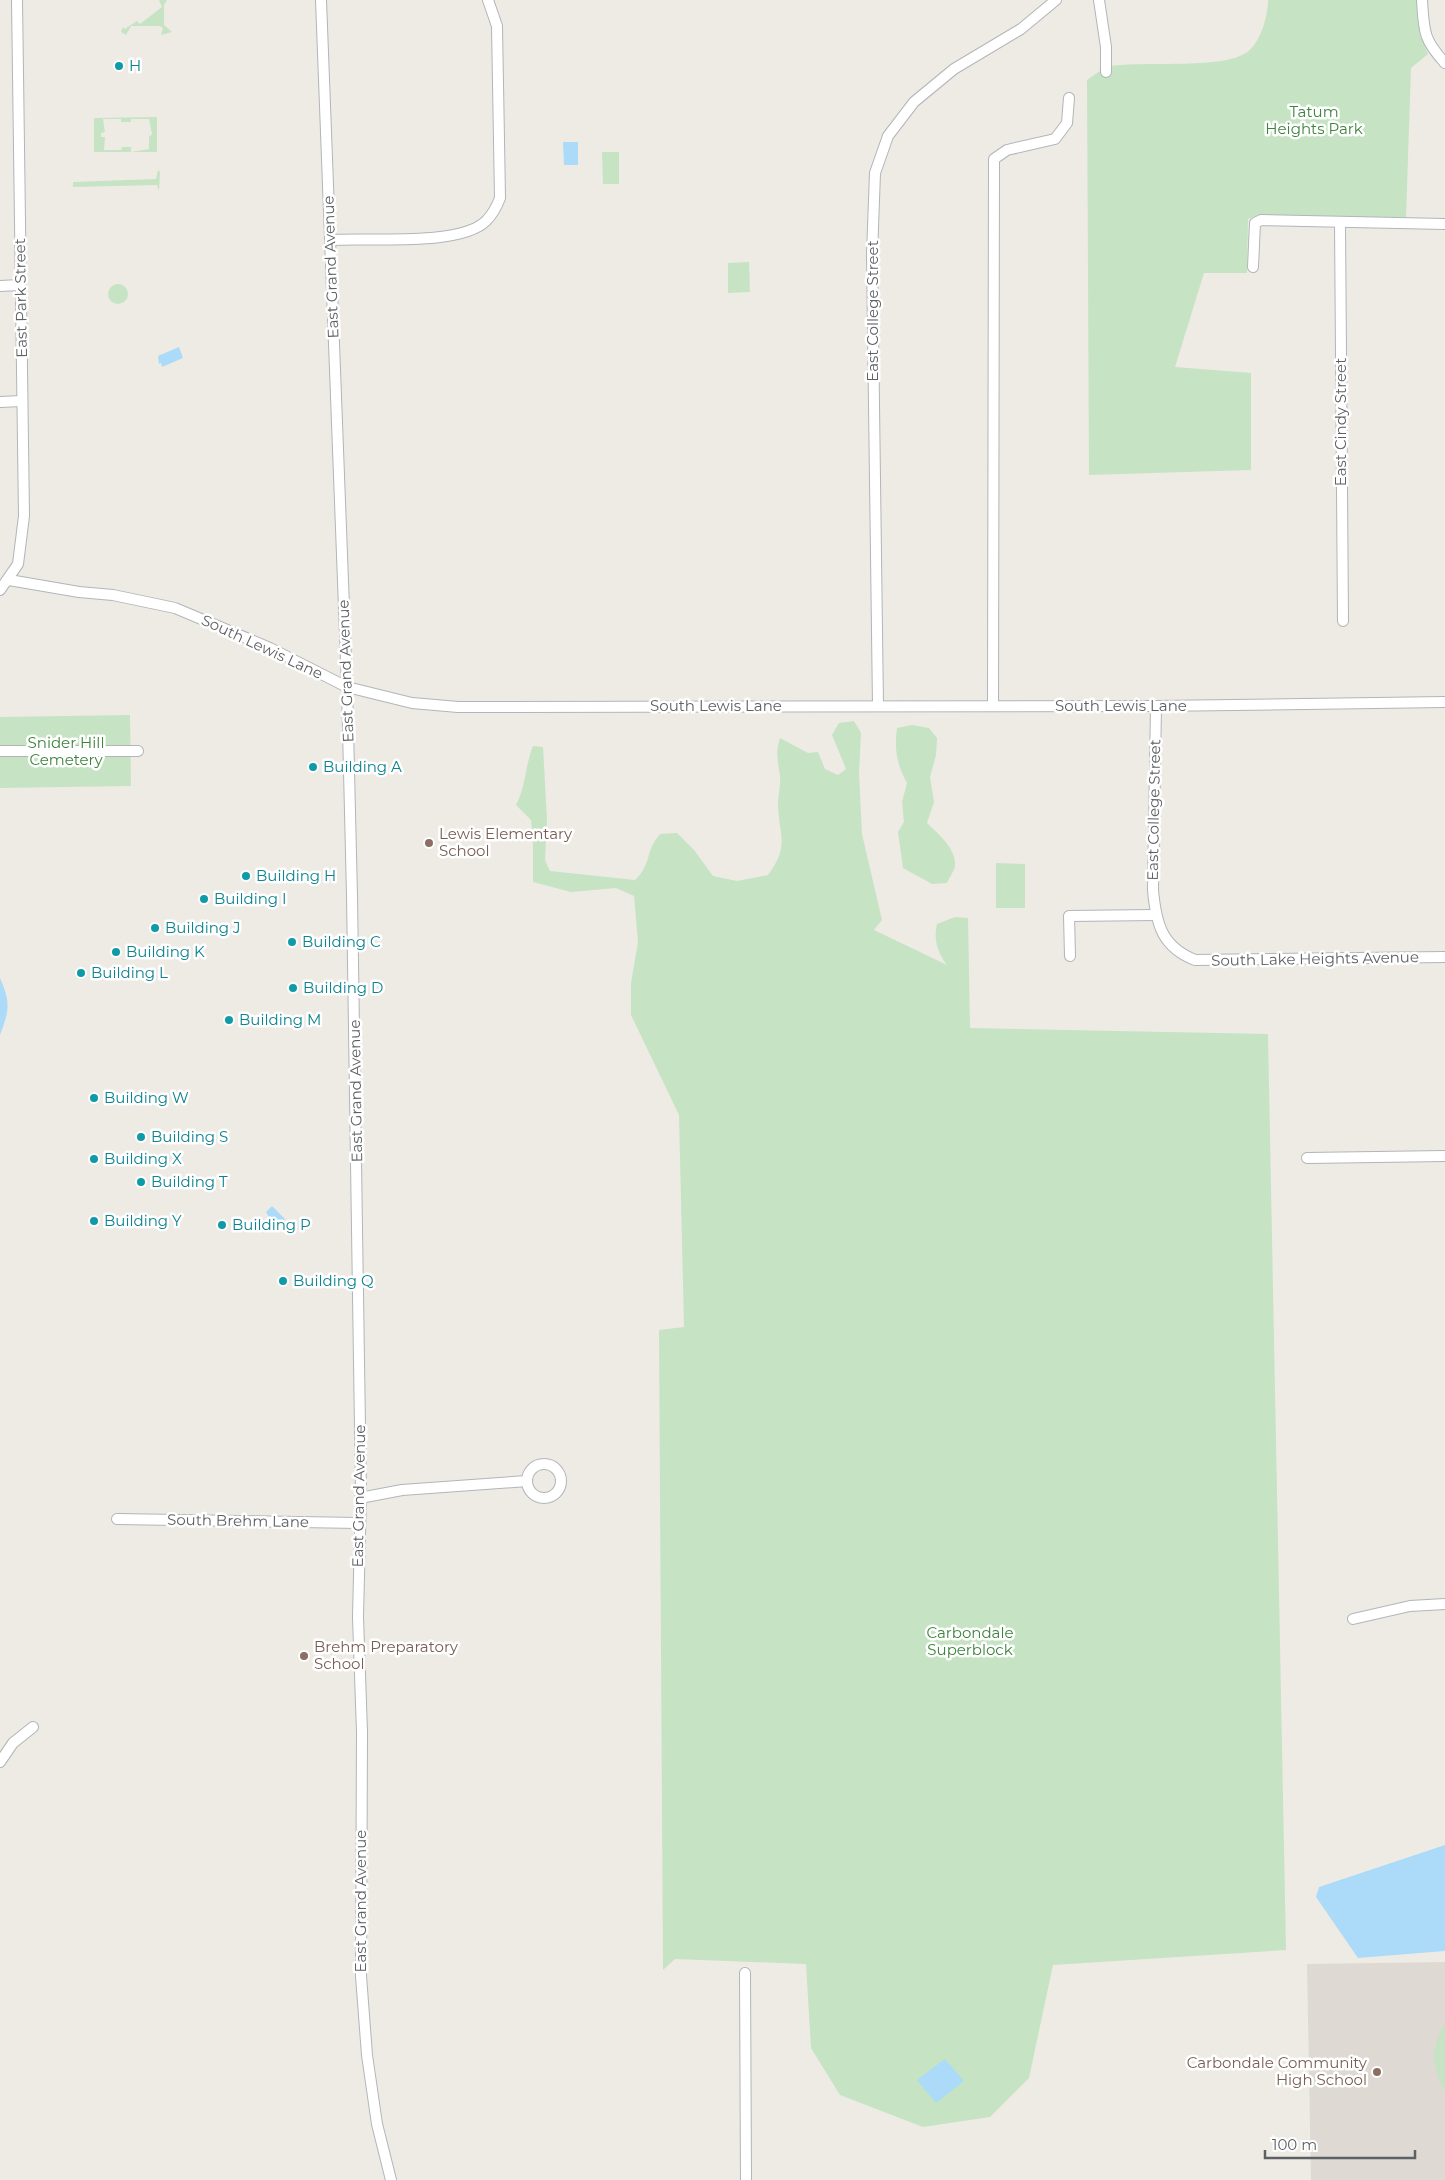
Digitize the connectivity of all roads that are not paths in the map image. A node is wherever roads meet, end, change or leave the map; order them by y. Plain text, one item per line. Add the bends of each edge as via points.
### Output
1 (16, 0) edge
2 (321, 0) edge
3 (488, 0) edge
4 (1056, 0) edge
5 (1099, 0) edge
6 (1422, 0) edge
7 (1445, 63) edge
8 (1106, 72) dead end
9 (1069, 98) dead end
10 (1340, 222) junction
11 (1445, 224) edge
12 (330, 240) junction
13 (1253, 267) dead end
14 (20, 285) junction
15 (0, 286) edge
16 (22, 401) junction
17 (0, 402) edge
18 (9, 580) junction
19 (0, 590) edge
20 (1343, 621) dead end
21 (347, 687) junction
22 (1445, 702) edge
23 (878, 706) junction
24 (993, 706) junction
25 (1156, 706) junction
26 (0, 751) edge
27 (138, 751) dead end
28 (1155, 915) junction
29 (1070, 956) dead end
30 (1445, 957) edge
31 (1445, 1156) edge
32 (1306, 1158) dead end
33 (527, 1482) dead end
34 (360, 1498) junction
35 (117, 1519) dead end
36 (359, 1523) junction
37 (1445, 1604) edge
38 (1353, 1619) dead end
39 (33, 1727) dead end
40 (0, 1762) edge
41 (745, 1973) dead end
42 (391, 2180) edge
43 (746, 2180) edge

1 - 14 street, East Park Street
2 - 12 street, East Grand Avenue
3 - 12 street via 497,26 500,198 496,209 485,222 456,236
4 - 23 street, East College Street via 1021,29 954,69 914,102 888,136 875,173 872,254
5 - 8 street
6 - 7 street via 1430,47
9 - 24 street via 1067,123 1055,139 1007,150 994,159
10 - 11 street
10 - 13 street via 1261,220 1255,223
10 - 20 street, East Cindy Street
12 - 21 street, East Grand Avenue
14 - 15 street
14 - 16 street, East Park Street
16 - 17 street
16 - 18 street, East Park Street via 23,541 18,564
18 - 19 street, East Park Street
18 - 21 street, South Lewis Lane via 113,595 175,608 270,648
21 - 23 street, South Lewis Lane via 412,703 458,707
21 - 34 street, East Grand Avenue via 357,1133
22 - 25 street, South Lewis Lane
23 - 24 street, South Lewis Lane
24 - 25 street, South Lewis Lane
25 - 28 street, East College Street
26 - 27 street
28 - 29 street via 1069,916
28 - 30 street, South Lake Heights Avenue via 1168,943 1182,955 1195,960
31 - 32 street
33 - 34 street via 402,1490
34 - 36 street, East Grand Avenue
35 - 36 street, South Brehm Lane
36 - 42 street, East Grand Avenue via 363,2012 377,2124
37 - 38 street via 1410,1606
39 - 40 street via 13,1743
41 - 43 street

